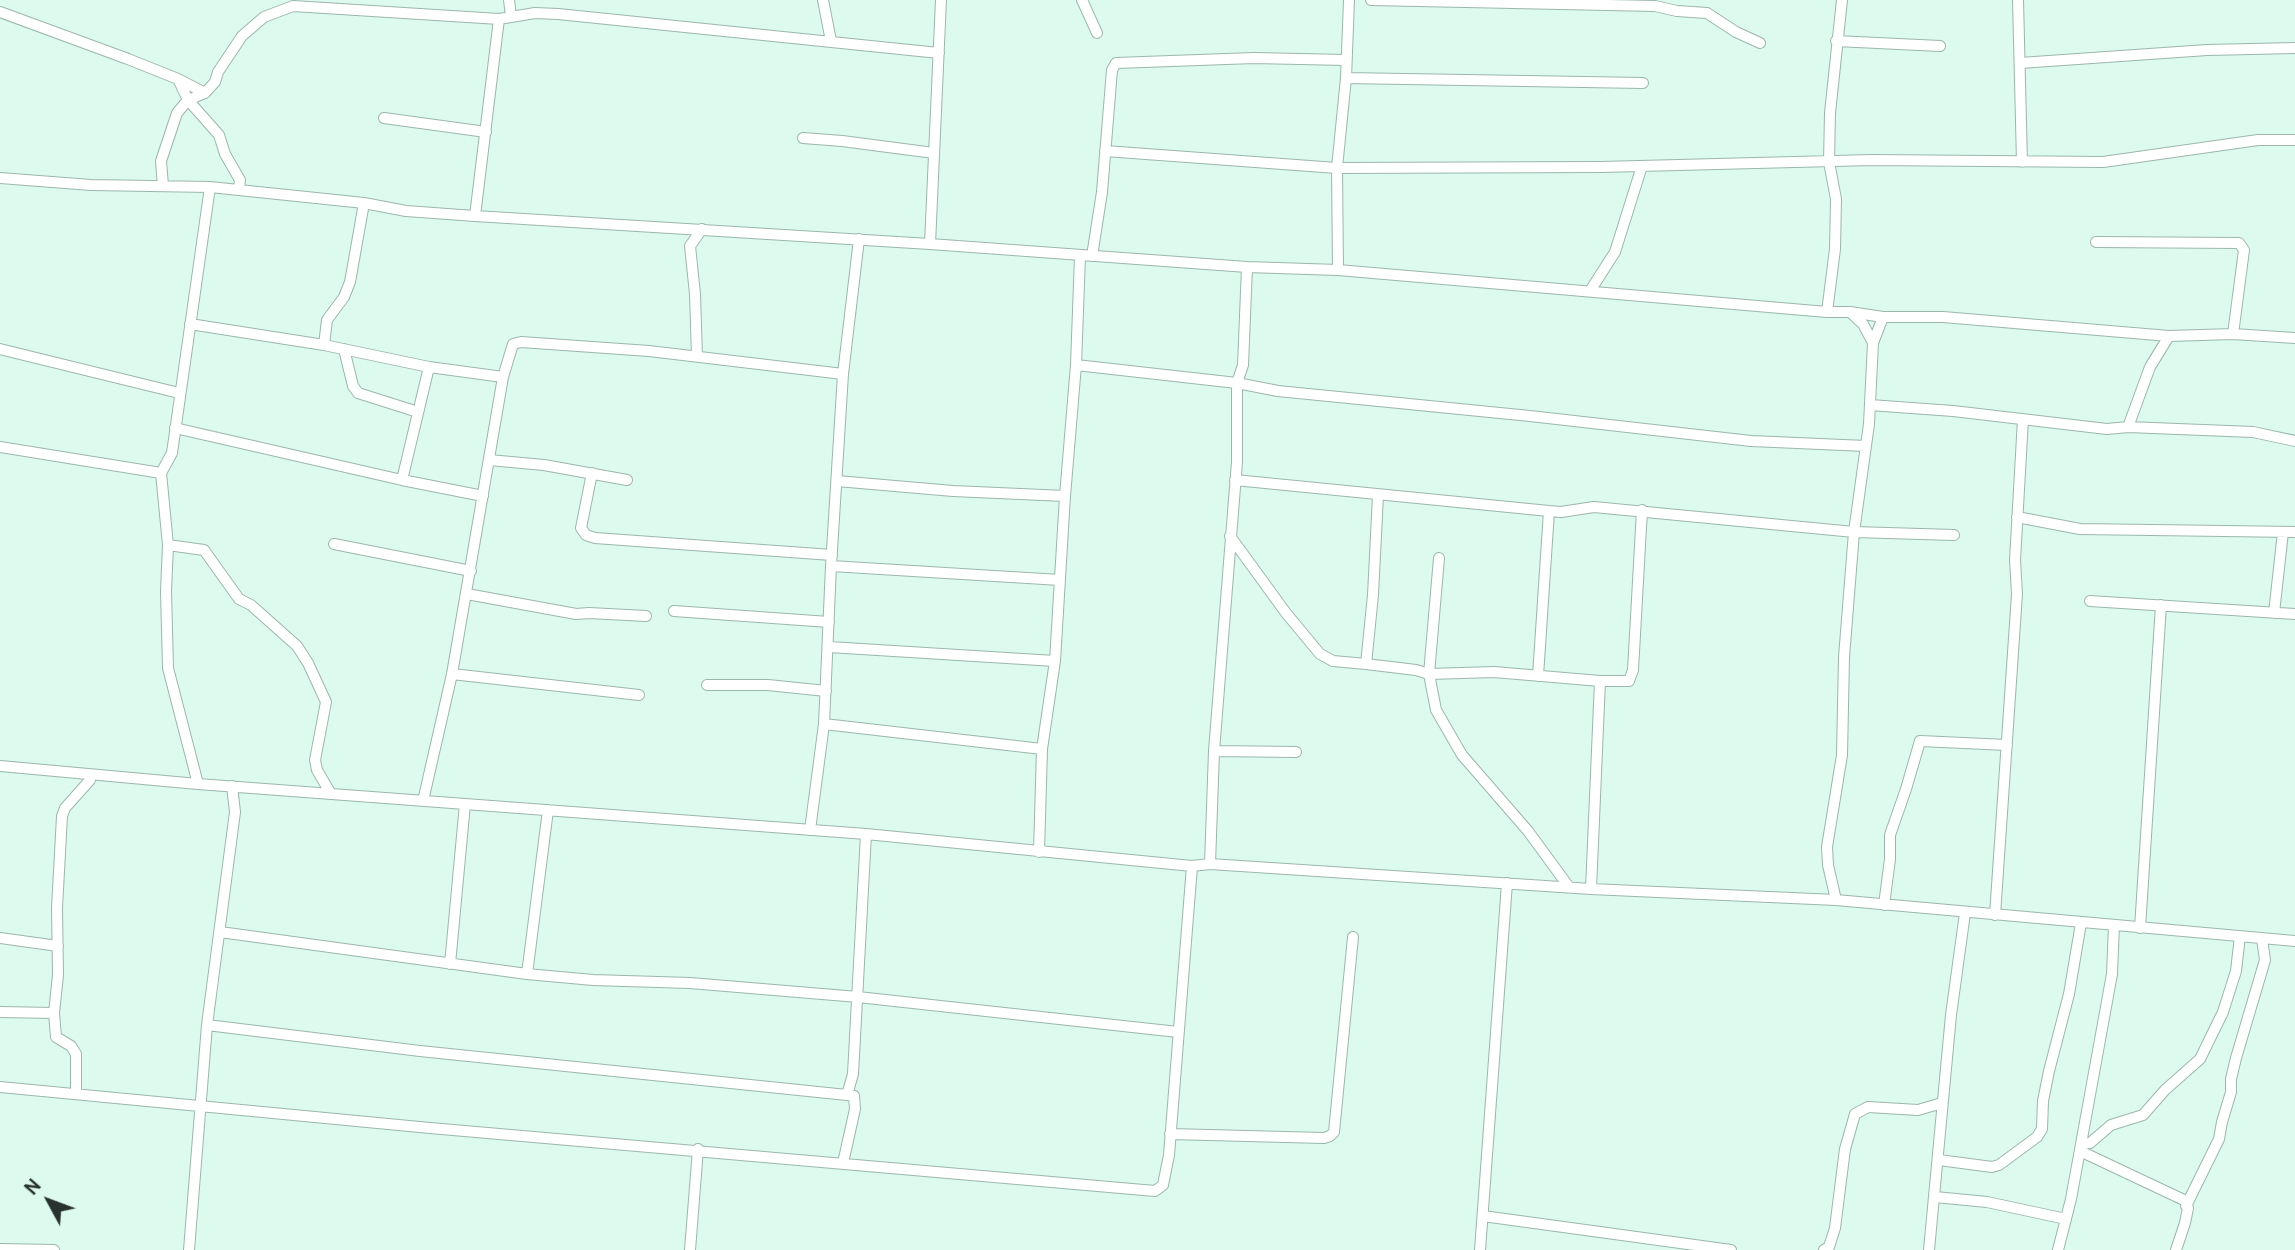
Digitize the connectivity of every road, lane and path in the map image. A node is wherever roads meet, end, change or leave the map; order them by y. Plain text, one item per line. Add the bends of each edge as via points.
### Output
1 (509, 0) edge
2 (823, 0) edge
3 (941, 0) edge
4 (1082, 0) edge
5 (1349, 0) edge
6 (1371, 0) edge
7 (1842, 0) edge
8 (2018, 0) edge
9 (0, 12) edge
10 (512, 16) junction
11 (499, 19) junction
12 (1097, 33) dead end
13 (831, 41) junction
14 (1836, 41) junction
15 (1760, 43) dead end
16 (1940, 46) dead end
17 (2295, 48) edge
18 (939, 52) junction
19 (1346, 60) junction
20 (2020, 63) junction
21 (1346, 78) junction
22 (178, 79) junction
23 (1643, 83) dead end
24 (205, 93) junction
25 (188, 100) junction
26 (384, 118) dead end
27 (486, 132) junction
28 (803, 138) dead end
29 (2295, 140) edge
30 (1105, 151) junction
31 (934, 153) junction
32 (1829, 162) junction
33 (2022, 162) junction
34 (1642, 166) junction
35 (1337, 168) junction
36 (0, 178) edge
37 (163, 186) junction
38 (210, 187) junction
39 (239, 190) junction
40 (364, 203) junction
41 (475, 216) junction
42 (702, 229) junction
43 (859, 239) junction
44 (2096, 242) dead end
45 (930, 244) junction
46 (1086, 256) junction
47 (1247, 267) junction
48 (1338, 270) junction
49 (1590, 291) junction
50 (1826, 312) junction
51 (1850, 312) junction
52 (1883, 317) junction
53 (190, 324) junction
54 (2233, 334) junction
55 (2169, 336) junction
56 (2295, 338) edge
57 (1873, 343) junction
58 (324, 345) junction
59 (0, 349) edge
60 (344, 349) junction
61 (697, 356) junction
62 (1076, 365) junction
63 (429, 368) junction
64 (843, 374) junction
65 (503, 377) junction
66 (1237, 383) junction
67 (179, 393) junction
68 (1870, 405) junction
69 (418, 412) junction
70 (2023, 419) junction
71 (2128, 427) junction
72 (175, 428) junction
73 (2295, 440) edge
74 (1866, 446) junction
75 (0, 447) edge
76 (489, 460) junction
77 (161, 472) junction
78 (592, 473) junction
79 (402, 480) junction
80 (627, 480) dead end
81 (1235, 480) junction
82 (837, 481) junction
83 (1378, 495) junction
84 (483, 496) junction
85 (1065, 496) junction
86 (1642, 510) junction
87 (1549, 511) junction
88 (2017, 517) junction
89 (1854, 532) junction
90 (2289, 532) edge
91 (1954, 535) dead end
92 (1230, 536) junction
93 (334, 544) dead end
94 (168, 545) junction
95 (1439, 558) dead end
96 (831, 561) junction
97 (471, 571) junction
98 (1060, 580) junction
99 (467, 594) junction
100 (2090, 601) dead end
101 (2161, 605) junction
102 (674, 611) dead end
103 (2274, 613) junction
104 (2295, 614) edge
105 (646, 616) dead end
106 (829, 622) junction
107 (828, 647) junction
108 (1055, 661) junction
109 (1366, 664) junction
110 (452, 674) junction
111 (1429, 674) junction
112 (1538, 676) junction
113 (1600, 681) junction
114 (707, 685) dead end
115 (826, 691) junction
116 (639, 695) dead end
117 (824, 724) junction
118 (2007, 745) junction
119 (1042, 749) junction
120 (1214, 751) junction
121 (1296, 752) dead end
122 (0, 766) edge
123 (88, 774) junction
124 (198, 783) junction
125 (232, 786) junction
126 (331, 794) junction
127 (423, 801) junction
128 (465, 804) junction
129 (548, 810) junction
130 (810, 830) junction
131 (866, 834) junction
132 (1039, 852) junction
133 (1210, 864) junction
134 (1192, 866) junction
135 (1507, 883) junction
136 (1569, 887) junction
137 (1591, 889) junction
138 (1836, 900) junction
139 (1884, 905) junction
140 (1965, 913) junction
141 (1996, 915) junction
142 (2081, 923) junction
143 (2114, 925) junction
144 (2140, 928) junction
145 (220, 932) junction
146 (2240, 936) junction
147 (1353, 937) dead end
148 (0, 938) edge
149 (2262, 939) junction
150 (2295, 941) edge
151 (58, 946) junction
152 (450, 964) junction
153 (527, 974) junction
154 (858, 997) junction
155 (0, 1012) edge
156 (54, 1013) junction
157 (207, 1025) junction
158 (1178, 1032) junction
159 (0, 1087) edge
160 (76, 1094) junction
161 (848, 1095) junction
162 (1942, 1103) junction
163 (200, 1107) junction
164 (1170, 1134) junction
165 (2081, 1147) junction
166 (698, 1150) junction
167 (1939, 1160) junction
168 (843, 1163) junction
169 (1935, 1197) junction
170 (2186, 1206) junction
171 (1483, 1216) junction
172 (2066, 1219) junction
173 (1682, 1246) edge
174 (0, 1249) edge
175 (7, 1250) edge
176 (54, 1250) edge
177 (189, 1250) edge
178 (690, 1250) edge
179 (1480, 1250) edge
180 (1731, 1250) edge
181 (1824, 1250) edge
182 (1929, 1250) edge
183 (2058, 1250) edge
184 (2176, 1250) edge

1 - 10 street
2 - 13 street
3 - 18 street
4 - 12 street
5 - 19 street
6 - 15 street via 1654,6 1707,13
7 - 14 street
8 - 20 street
9 - 22 street
10 - 11 street
10 - 13 street via 579,15
11 - 24 street via 293,6 264,17 242,36
11 - 27 street
13 - 18 street
14 - 16 street
14 - 32 street
17 - 20 street
18 - 31 street
19 - 21 street
19 - 30 street via 1118,62 1112,70
20 - 33 street
21 - 23 street
21 - 35 street
22 - 24 street
22 - 25 street
24 - 25 street
25 - 37 street via 177,113 165,146
25 - 39 street via 219,135 240,180
26 - 27 street
27 - 41 street
28 - 31 street
29 - 33 street via 2258,140 2103,162
30 - 35 street
30 - 46 street via 1102,191
31 - 45 street
32 - 33 street
32 - 34 street
32 - 50 street via 1836,199 1835,249
34 - 35 street
34 - 49 street via 1615,252
35 - 48 street
36 - 37 street
37 - 38 street
38 - 39 street
38 - 53 street
39 - 40 street
40 - 41 street
40 - 58 street via 350,282 327,320
41 - 42 street
42 - 43 street
42 - 61 street via 690,246
43 - 45 street
43 - 64 street
44 - 54 street via 2239,243 2244,250
45 - 46 street
46 - 47 street
46 - 62 street
47 - 48 street
47 - 66 street via 1243,365
48 - 49 street
49 - 50 street
50 - 51 street
51 - 52 street
51 - 57 street
52 - 55 street via 1943,317
52 - 57 street
53 - 58 street
53 - 67 street
54 - 55 street
54 - 56 street
55 - 71 street via 2150,367
57 - 68 street
58 - 60 street
59 - 67 street
60 - 63 street
60 - 69 street via 358,393
61 - 64 street
61 - 65 street via 516,342
62 - 66 street
62 - 85 street
63 - 65 street
63 - 69 street
64 - 82 street
65 - 76 street
66 - 74 street via 1751,441
66 - 81 street
67 - 72 street
68 - 70 street
68 - 74 street
69 - 79 street
70 - 71 street via 2107,429
70 - 88 street
71 - 73 street via 2253,432
72 - 77 street via 173,453
72 - 79 street
74 - 89 street
75 - 77 street
76 - 78 street
76 - 84 street
77 - 94 street
78 - 80 street
78 - 96 street via 581,528 586,535
79 - 84 street
81 - 83 street
81 - 92 street
82 - 85 street
82 - 96 street
83 - 87 street
83 - 109 street
84 - 97 street
85 - 98 street
86 - 87 street via 1594,507
86 - 89 street
86 - 113 street via 1632,676 1626,682
87 - 112 street
88 - 90 street via 2080,529
88 - 118 street
89 - 91 street
89 - 138 street via 1842,755 1827,847
90 - 103 street
92 - 109 street via 1320,654 1333,661
92 - 120 street
93 - 97 street
94 - 124 street via 168,667
94 - 126 street via 204,550 239,599 298,646 326,702 315,760
95 - 111 street
96 - 98 street
96 - 106 street
97 - 99 street
98 - 108 street
99 - 105 street via 576,614
99 - 110 street
100 - 101 street
101 - 103 street
101 - 144 street
102 - 106 street
103 - 104 street
106 - 107 street
107 - 108 street
107 - 115 street
108 - 119 street
109 - 111 street
110 - 116 street
110 - 127 street
111 - 112 street via 1494,671
111 - 136 street via 1436,710 1462,755
112 - 113 street
113 - 137 street
114 - 115 street
115 - 117 street
117 - 119 street
117 - 130 street
118 - 139 street via 1920,741 1890,835
118 - 141 street
119 - 132 street
120 - 121 street
120 - 133 street
122 - 123 street
123 - 124 street
123 - 151 street via 90,780 62,816
124 - 125 street
125 - 126 street
125 - 145 street via 235,812
126 - 127 street
127 - 128 street
128 - 129 street
128 - 152 street
129 - 130 street
129 - 153 street
130 - 131 street
131 - 132 street
131 - 154 street
132 - 134 street
133 - 134 street
133 - 135 street
134 - 158 street
135 - 136 street
135 - 171 street
136 - 137 street
137 - 138 street
138 - 139 street
139 - 140 street
140 - 141 street
140 - 162 street
141 - 142 street
142 - 143 street
142 - 167 street via 2043,1101 2042,1129 1992,1167
143 - 144 street
143 - 165 street via 2112,974
144 - 146 street
145 - 152 street
145 - 157 street
146 - 149 street
146 - 165 street via 2236,971 2200,1059 2143,1115 2111,1125
147 - 164 street via 1334,1132 1324,1138
148 - 151 street
149 - 150 street
149 - 170 street via 2265,960 2236,1058 2219,1139
151 - 156 street
152 - 153 street
153 - 154 street
154 - 158 street
154 - 161 street
155 - 156 street
156 - 160 street via 56,1037 76,1054
157 - 161 street
157 - 163 street
158 - 164 street
159 - 160 street
160 - 163 street
161 - 168 street via 855,1096 855,1109
162 - 167 street
162 - 181 street via 1918,1110 1868,1107 1855,1114 1845,1149 1833,1236
163 - 166 street
163 - 177 street
164 - 168 street via 1163,1185 1155,1191
165 - 170 street via 2177,1195
165 - 172 street
166 - 168 street
166 - 178 street
167 - 169 street
169 - 172 street via 1987,1202
169 - 182 street
170 - 184 street via 2185,1227
171 - 173 street
171 - 179 street
172 - 183 street
173 - 180 street
174 - 175 street
175 - 176 street

